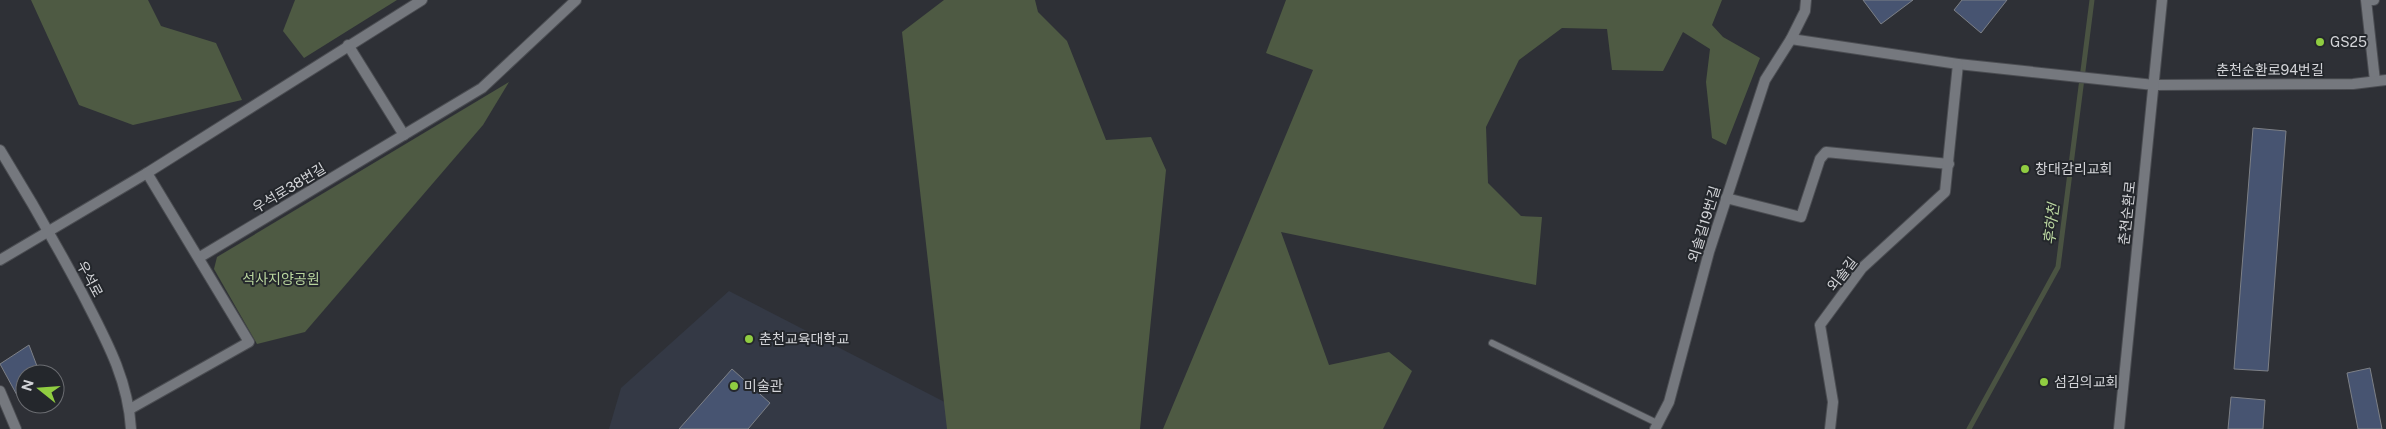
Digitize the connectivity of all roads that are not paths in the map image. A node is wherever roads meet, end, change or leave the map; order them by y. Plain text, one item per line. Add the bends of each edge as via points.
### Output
1 (422, 0) edge
2 (576, 0) edge
3 (1806, 0) edge
4 (2162, 0) edge
5 (2374, 0) edge
6 (1791, 39) junction
7 (348, 45) junction
8 (1958, 64) junction
9 (2386, 80) edge
10 (2375, 81) junction
11 (2154, 85) junction
12 (404, 135) junction
13 (0, 150) edge
14 (1949, 164) junction
15 (147, 173) junction
16 (1726, 198) junction
17 (49, 231) junction
18 (200, 257) junction
19 (0, 260) edge
20 (1492, 343) dead end
21 (0, 391) edge
22 (130, 409) junction
23 (1656, 428) edge
24 (16, 429) edge
25 (132, 429) edge
26 (1830, 429) edge
27 (2119, 429) edge

1 - 7 street
2 - 12 street, 우석로38번길 via 482,88
3 - 6 street, 외솔길19번길 via 1805,11
4 - 11 street, 춘천순환로
5 - 10 street via 2366,0
6 - 8 street
6 - 16 street, 외솔길19번길 via 1765,80
7 - 12 street
7 - 15 street
8 - 11 street
8 - 14 street, 외솔길
9 - 10 street, 춘천순환로94번길
10 - 11 street, 춘천순환로94번길 via 2353,84
11 - 27 street, 춘천순환로
12 - 18 street, 우석로38번길
13 - 17 street, 우석로
14 - 16 street via 1826,152 1820,159 1801,218
14 - 26 street, 외솔길 via 1945,192 1862,268 1820,325 1833,402
15 - 17 street
15 - 18 street
16 - 23 street, 외솔길19번길 via 1708,252 1669,402
17 - 19 street
17 - 22 street, 우석로 via 116,358
18 - 22 street via 249,342
20 - 23 lane, 외솔길19번길
21 - 24 street
22 - 25 street, 우석로

